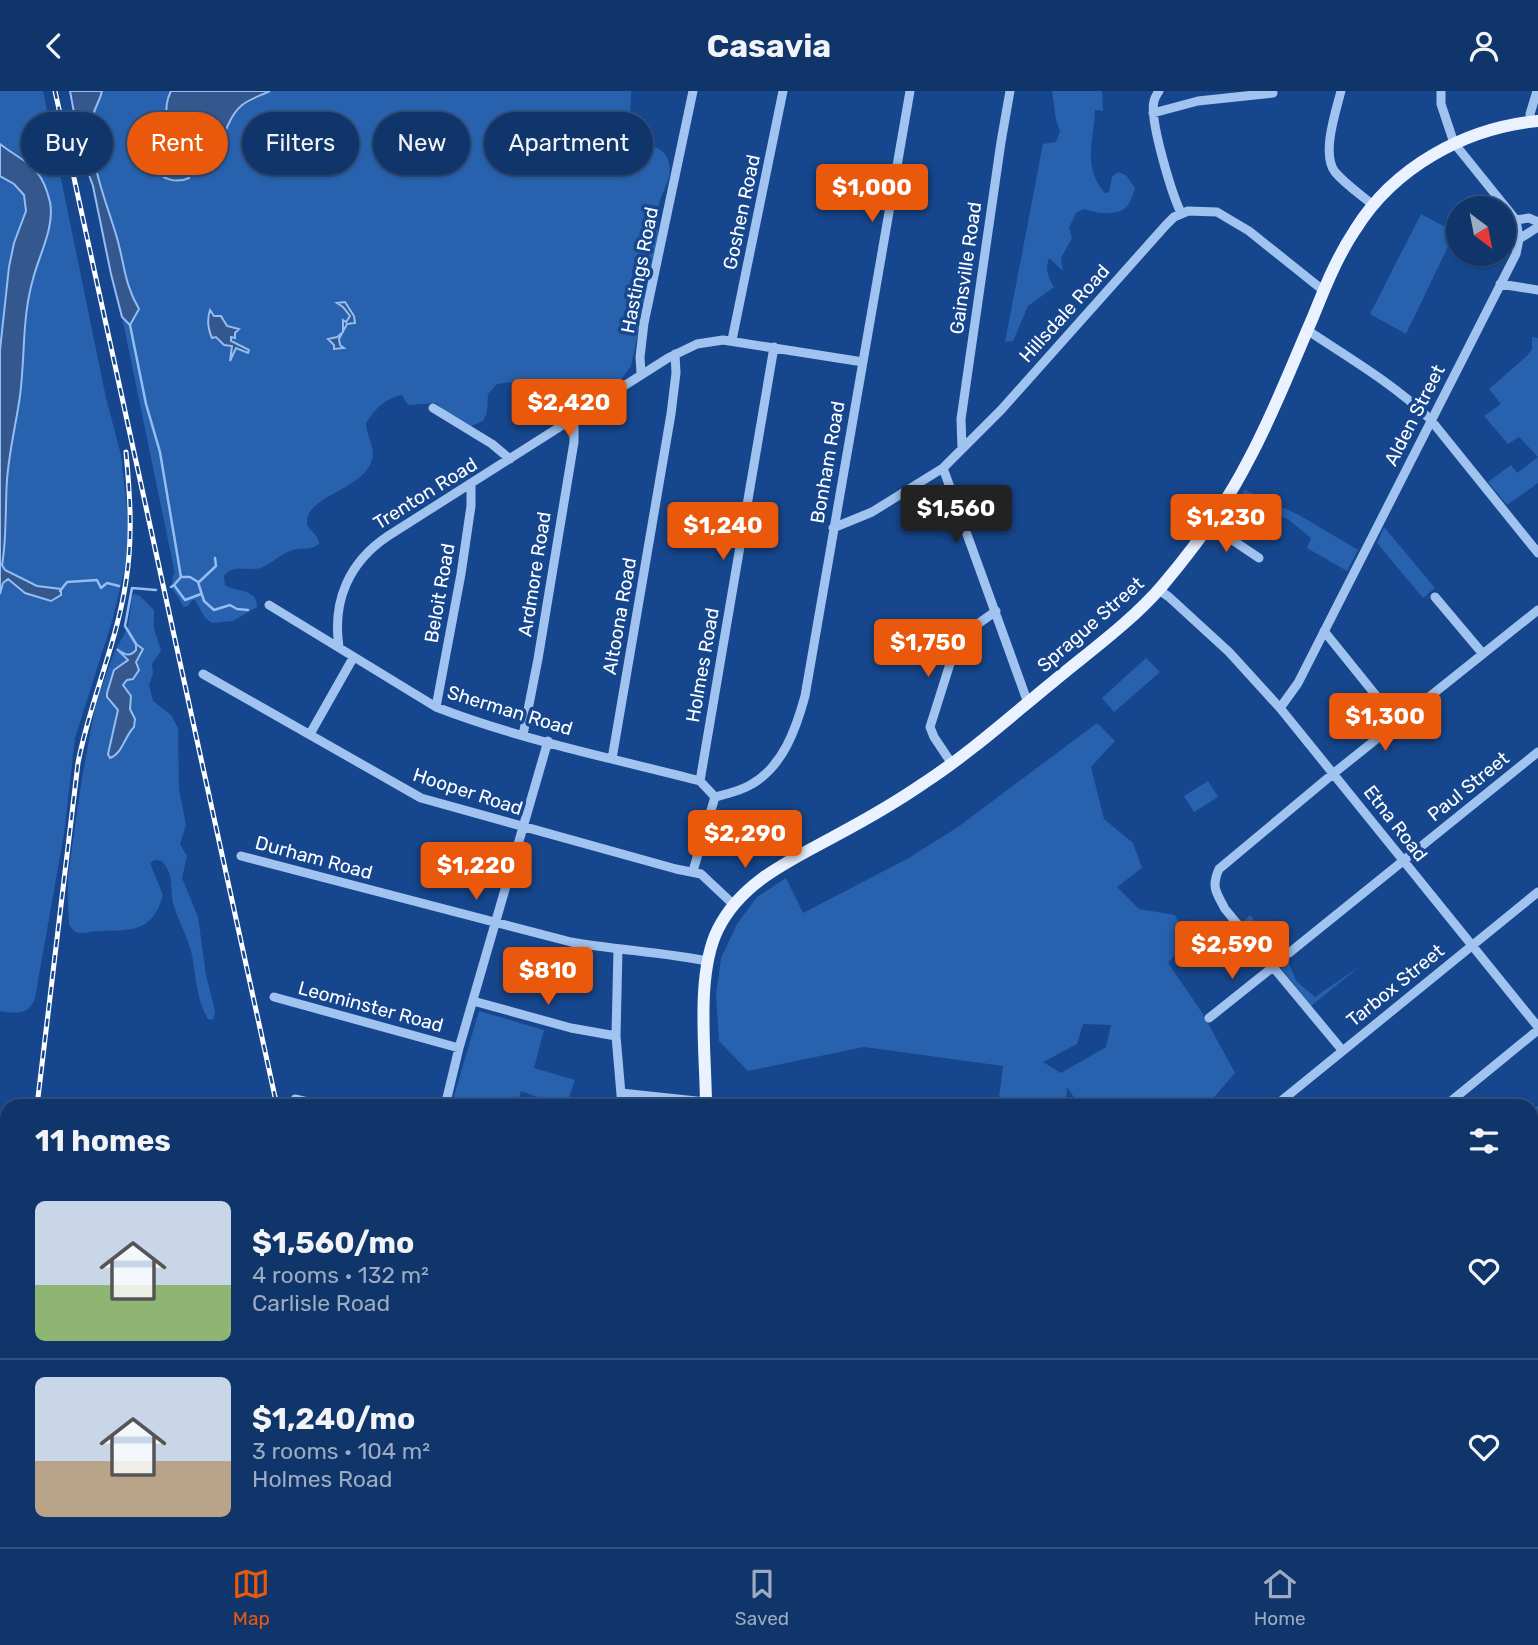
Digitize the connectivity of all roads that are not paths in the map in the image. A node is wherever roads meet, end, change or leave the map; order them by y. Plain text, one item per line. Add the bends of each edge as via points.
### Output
1 (693, 91) edge
2 (783, 91) edge
3 (910, 91) edge
4 (1010, 91) edge
5 (1159, 91) edge
6 (1342, 91) edge
7 (1441, 91) edge
8 (1537, 91) edge
9 (1273, 93) dead end
10 (1153, 113) junction
11 (1535, 121) edge
12 (1454, 143) junction
13 (1497, 196) edge
14 (1373, 205) junction
15 (1181, 213) junction
16 (1516, 220) joint
17 (1538, 224) edge
18 (1519, 239) junction
19 (1500, 284) junction
20 (1538, 290) edge
21 (1324, 291) junction
22 (1307, 330) junction
23 (732, 340) junction
24 (774, 347) junction
25 (675, 354) junction
26 (863, 362) junction
27 (641, 373) junction
28 (433, 408) dead end
29 (574, 418) junction
30 (1430, 419) junction
31 (962, 450) junction
32 (510, 459) junction
33 (943, 468) junction
34 (471, 485) junction
35 (1210, 525) junction
36 (833, 528) junction
37 (1538, 553) edge
38 (1259, 558) dead end
39 (1159, 590) junction
40 (1435, 597) dead end
41 (269, 605) dead end
42 (1538, 610) edge
43 (996, 611) junction
44 (1324, 631) junction
45 (339, 647) junction
46 (1483, 655) junction
47 (353, 658) junction
48 (203, 674) dead end
49 (1028, 703) junction
50 (436, 707) junction
51 (1280, 708) junction
52 (1399, 724) junction
53 (310, 734) junction
54 (523, 735) junction
55 (548, 741) junction
56 (1538, 752) edge
57 (612, 759) junction
58 (953, 764) junction
59 (1334, 773) junction
60 (701, 781) junction
61 (715, 797) junction
62 (523, 828) junction
63 (241, 856) dead end
64 (1403, 860) junction
65 (693, 871) junction
66 (1538, 892) edge
67 (734, 905) junction
68 (495, 922) junction
69 (1474, 945) junction
70 (618, 949) junction
71 (1289, 953) dead end
72 (707, 961) junction
73 (1273, 967) junction
74 (274, 997) dead end
75 (473, 1001) junction
76 (1209, 1018) dead end
77 (1538, 1028) edge
78 (616, 1036) junction
79 (459, 1048) junction
80 (1342, 1051) junction
81 (621, 1093) junction
82 (447, 1099) edge
83 (621, 1099) edge
84 (667, 1099) edge
85 (706, 1099) edge
86 (1284, 1099) edge
87 (1453, 1099) edge

1 - 27 street, Hastings Road via 644,323
2 - 23 street, Goshen Road
3 - 26 street, Bonham Road
4 - 31 street, Gainsville Road via 961,419
5 - 10 street
6 - 14 street via 1330,162 1334,171
7 - 12 street
8 - 11 street via 1530,114
9 - 10 street via 1198,101
10 - 15 street
11 - 12 main road, Sprague Street
12 - 13 street, Alden Street
12 - 14 main road, Sprague Street via 1420,162
14 - 21 main road, Sprague Street via 1342,250
15 - 21 street via 1203,210 1227,216
15 - 31 street, Hillsdale Road
16 - 17 street via 1529,218
16 - 18 street, Alden Street
17 - 18 street
18 - 19 street, Alden Street
19 - 20 street
19 - 30 street, Alden Street
21 - 22 main road, Sprague Street
22 - 30 street via 1394,388
22 - 35 main road, Sprague Street via 1249,461
23 - 24 street, Trenton Road
23 - 25 street, Trenton Road via 706,341
24 - 26 street, Trenton Road
24 - 60 street, Holmes Road
25 - 27 street, Trenton Road
25 - 57 street, Altoona Road via 670,423
26 - 36 street, Bonham Road
27 - 29 street, Trenton Road
28 - 32 street
29 - 32 street, Trenton Road
29 - 54 street, Ardmore Road via 574,442
30 - 37 street
30 - 44 street, Alden Street
31 - 33 street, Hillsdale Road
32 - 34 street, Trenton Road
33 - 36 street, Hillsdale Road via 872,512
33 - 43 street
34 - 45 street, Trenton Road via 382,540 359,560 341,598
34 - 50 street, Beloit Road via 461,574
35 - 38 street
35 - 39 main road, Sprague Street
36 - 61 street, Bonham Road via 805,696 789,743 758,780
39 - 49 main road, Sprague Street
39 - 51 street, Etna Road via 1229,652
40 - 46 street
41 - 45 street, Sherman Road
42 - 46 street
43 - 49 street
43 - 58 street via 955,648 930,727
44 - 51 street, Alden Street
44 - 52 street
45 - 47 street, Sherman Road
46 - 52 street
47 - 50 street, Sherman Road
47 - 53 street
48 - 53 street, Hooper Road
49 - 58 main road, Sprague Street
50 - 54 street, Sherman Road
51 - 59 street, Etna Road
52 - 59 street
53 - 62 street, Hooper Road via 421,798
54 - 55 street, Sherman Road
55 - 57 street, Sherman Road
55 - 62 street
56 - 64 street, Paul Street
57 - 60 street, Sherman Road
58 - 67 main road, Sprague Street via 772,871
59 - 64 street, Etna Road
59 - 73 street via 1219,869 1214,881 1225,909
60 - 61 street
61 - 65 street
62 - 65 street, Hooper Road
62 - 68 street
63 - 68 street, Durham Road
64 - 69 street, Etna Road
64 - 71 street, Paul Street
65 - 67 street, Hooper Road
66 - 69 street, Tarbox Street
67 - 72 main road, Sprague Street via 717,930
68 - 70 street, Durham Road
68 - 75 street
69 - 77 street, Etna Road
69 - 80 street, Tarbox Street
70 - 72 street, Durham Road
70 - 78 street
72 - 85 main road, Sprague Street
73 - 76 street
73 - 80 street
74 - 79 street, Leominster Road
75 - 78 street
75 - 79 street
77 - 87 street
78 - 81 street
79 - 82 street
80 - 86 street, Tarbox Street
81 - 83 street
81 - 84 street

